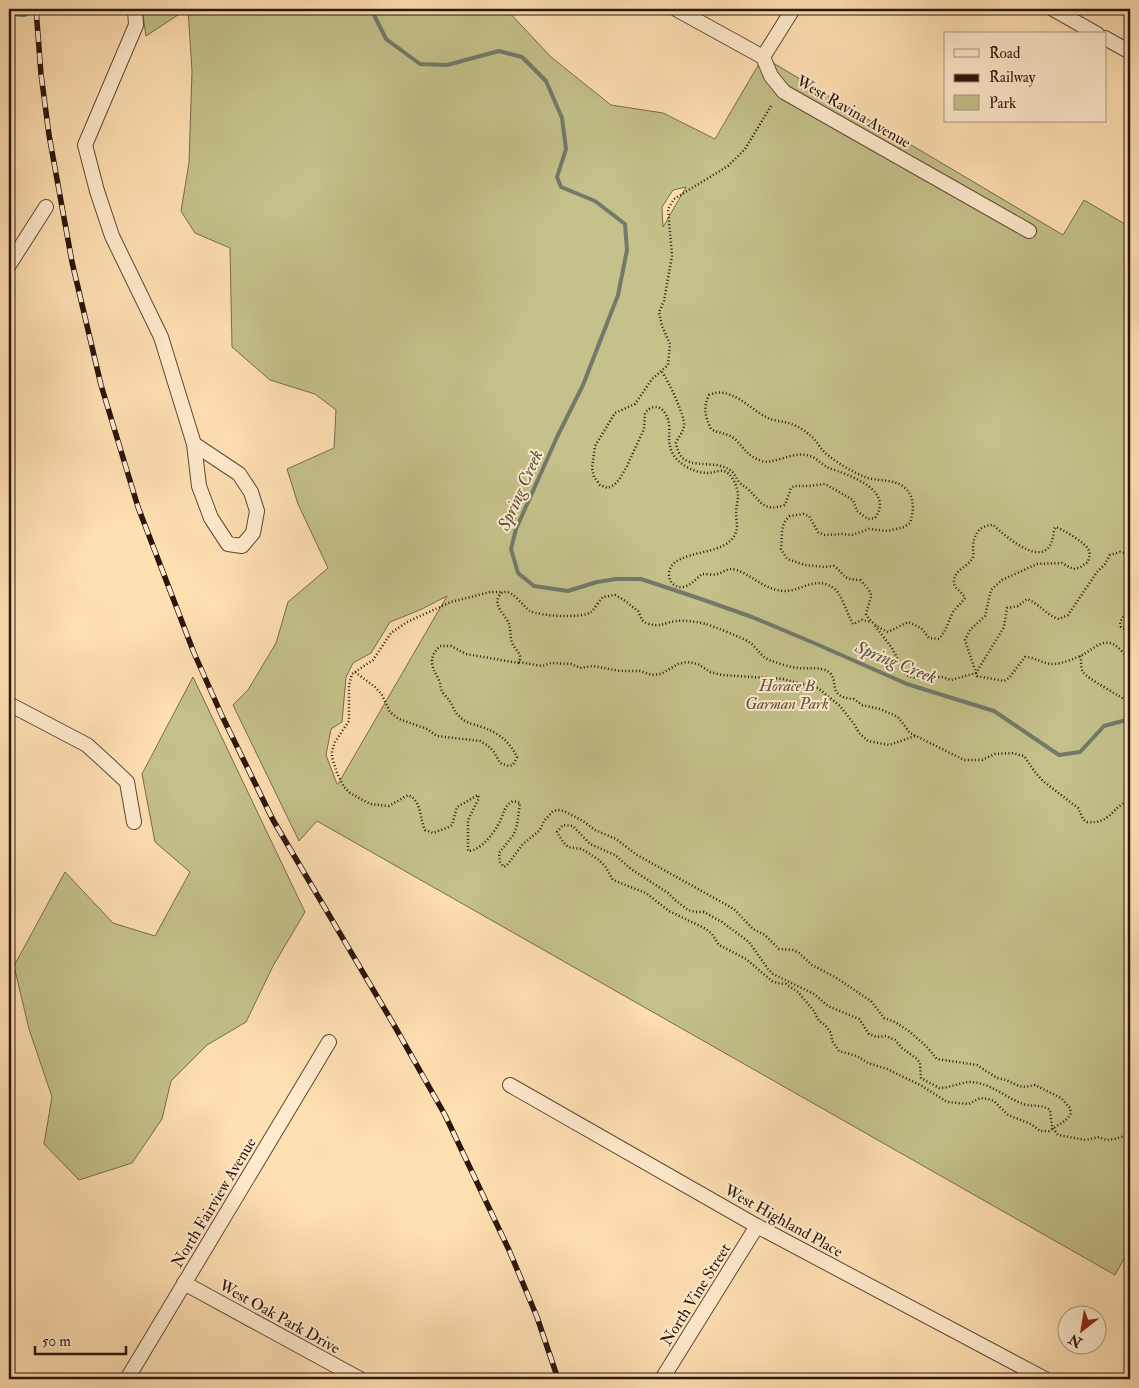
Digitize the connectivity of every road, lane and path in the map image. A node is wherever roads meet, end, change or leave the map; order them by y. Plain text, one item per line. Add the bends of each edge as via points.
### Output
1 (136, 9) edge
2 (676, 9) edge
3 (793, 9) edge
4 (1053, 9) edge
5 (1093, 32) edge
6 (1106, 39) edge
7 (1130, 52) edge
8 (763, 57) junction
9 (771, 106) dead end
10 (46, 207) dead end
11 (1029, 231) dead end
12 (9, 265) edge
13 (662, 372) junction
14 (194, 444) junction
15 (1130, 554) edge
16 (504, 592) junction
17 (1130, 615) edge
18 (1130, 629) edge
19 (1080, 656) junction
20 (1130, 660) edge
21 (519, 662) junction
22 (355, 672) junction
23 (976, 673) junction
24 (9, 704) edge
25 (1130, 704) edge
26 (915, 736) junction
27 (1130, 801) edge
28 (134, 822) dead end
29 (329, 1042) dead end
30 (510, 1085) dead end
31 (1053, 1128) junction
32 (1130, 1134) edge
33 (757, 1226) junction
34 (184, 1283) junction
35 (127, 1379) edge
36 (360, 1379) edge
37 (662, 1379) edge
38 (1045, 1379) edge

1 - 14 street via 136,25 84,145 112,236 161,337
2 - 8 street
3 - 8 street
4 - 5 street
6 - 7 street
8 - 11 street, West Ravina Avenue via 771,76 784,92
9 - 13 path via 745,150 728,166 674,199 668,210 672,256 659,312 670,344 668,365
10 - 12 street
13 - 23 path via 652,379 635,404 615,413 595,446 592,468 600,485 608,488 614,485 644,429 645,413 658,406 669,424 669,441 678,462 700,472 723,471 733,480 738,496 736,532 724,545 675,562 668,576 676,586 685,587 702,574 719,574 727,569 741,572 778,590 786,591 813,583 830,586 837,592 853,624 862,620 875,626 892,648 906,675 915,678 942,676 950,680
13 - 23 path via 684,418 683,430 676,443 680,456 693,463 715,464 731,471 763,505 785,505 794,486 825,484 853,500 858,511 868,519 875,518 879,499 871,487 828,467 813,456 790,455 762,462 746,452 736,440 711,429 705,412 709,394 721,393 740,400 767,418 795,425 812,437 831,458 865,477 904,487 910,494 913,514 910,523 904,527 869,529 852,535 824,535 818,532 809,516 803,514 790,516 781,532 780,549 787,559 805,565 834,566 844,578 859,580 870,590 866,614 888,632 908,622 921,628 929,638 939,639 965,598 954,582 973,556 973,540 982,528 994,525 1009,539 1036,553 1049,547 1056,527 1087,547 1090,552 1088,562 1079,568 1054,562 1037,564 995,584 985,616 970,630 965,640
14 - 14 street via 199,486 211,518 228,544 242,546 253,534 257,511 251,492 239,474
15 - 23 path via 1110,555 1068,615 1059,619 1027,599 1018,606 1007,608 1004,627
16 - 21 path via 499,597 498,606 509,624 512,644 520,653
16 - 22 path via 490,592 451,602 407,622 391,633 373,660
16 - 26 path via 516,597 530,610 558,616 584,615 591,612 603,597 615,595 632,606 646,623 660,626 682,621 708,624 748,640 767,659 795,668 820,668 829,672 836,694 854,698 862,705 898,717
17 - 18 path via 1124,616 1120,622 1121,627
19 - 20 path via 1105,643 1113,644
19 - 23 path via 1055,664 1025,657 1010,678 1004,681 981,678
19 - 25 path via 1087,677
21 - 22 path via 466,654 446,645 435,651 432,662 442,692 459,716 505,739 516,757 513,765 509,766 500,763 488,745 480,741 438,736 398,719 375,687
21 - 26 path via 542,666 593,666 652,675 688,662 722,676 782,680 818,688 840,706 868,740 889,745
22 - 31 path via 349,685 349,721 334,742 332,758 344,787 360,800 389,806 408,795 412,796 417,800 425,830 433,833 449,828 457,807 478,795 467,825 467,849 473,851 498,826 507,804 517,802 521,805 514,834 499,854 504,867 540,830 553,811 564,811 734,909 753,929 765,934 780,949 794,950 812,965 872,1001 884,1018 910,1032 937,1059 977,1065 997,1078 1025,1087 1035,1085 1061,1098 1071,1113
24 - 28 street via 87,745 127,782
26 - 27 path via 969,761 1004,753 1024,756 1043,781 1078,808 1086,822 1106,818
29 - 34 street, North Fairview Avenue
30 - 33 street, West Highland Place
31 - 31 path via 1050,1110 1046,1108 1022,1103 981,1084 971,1082 939,1088 923,1080 920,1063 895,1040 869,1034 859,1019 828,1006 814,994 773,974 749,942 712,915 688,910 615,855 590,844 573,826 562,825 559,828 557,832 563,842 599,860 613,880 646,893 669,911 706,929 719,945 750,963 776,984 786,984 798,992 819,1021 826,1025 839,1051 887,1069 947,1102 969,1104 980,1098 988,1099 1008,1115 1040,1131
31 - 32 path via 1058,1135 1086,1140 1099,1137 1115,1139
33 - 37 street, North Vine Street
33 - 38 street, West Highland Place
34 - 35 street, North Fairview Avenue
34 - 36 street, West Oak Park Drive

